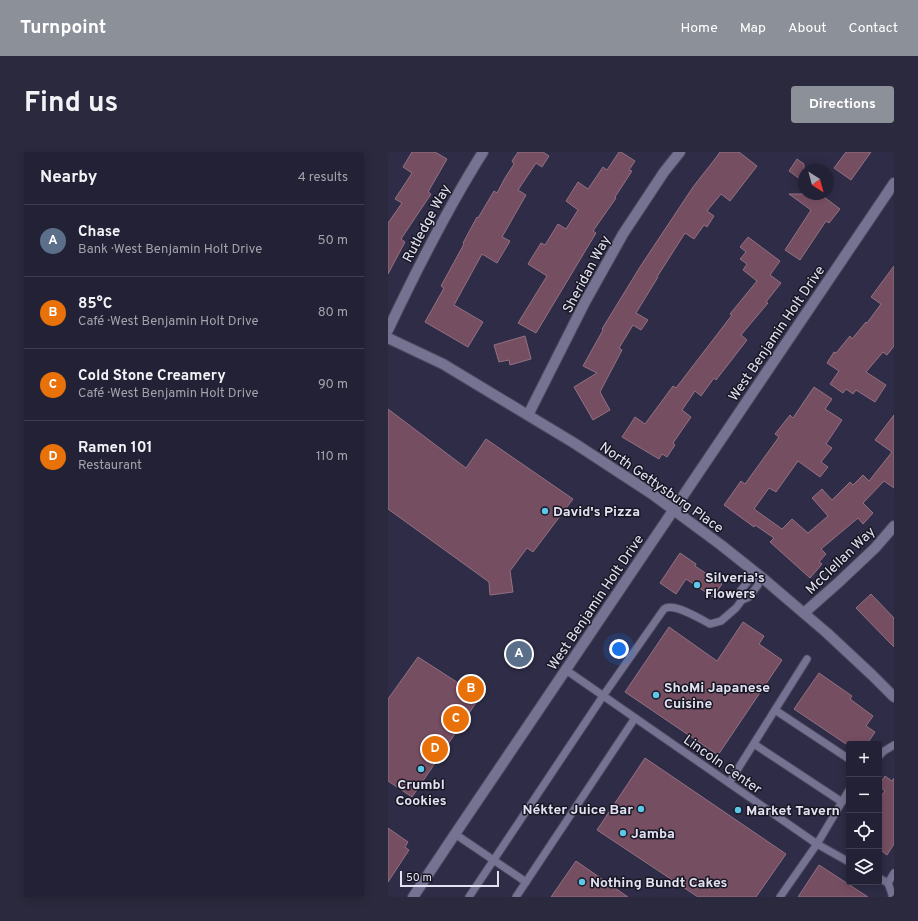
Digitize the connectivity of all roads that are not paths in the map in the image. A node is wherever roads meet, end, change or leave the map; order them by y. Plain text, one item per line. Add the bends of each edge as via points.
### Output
1 (483, 152) edge
2 (680, 152) edge
3 (894, 183) edge
4 (388, 330) edge
5 (388, 338) edge
6 (528, 415) junction
7 (673, 510) junction
8 (894, 526) edge
9 (758, 576) junction
10 (804, 613) junction
11 (807, 659) dead end
12 (566, 670) junction
13 (603, 696) junction
14 (894, 697) edge
15 (775, 710) junction
16 (635, 718) junction
17 (754, 744) junction
18 (894, 746) edge
19 (882, 753) edge
20 (846, 757) edge
21 (729, 783) junction
22 (846, 795) edge
23 (842, 802) junction
24 (454, 834) junction
25 (817, 844) junction
26 (493, 860) junction
27 (846, 860) edge
28 (894, 873) edge
29 (882, 880) edge
30 (526, 882) junction
31 (888, 883) junction
32 (413, 897) edge
33 (469, 897) edge
34 (516, 897) edge
35 (780, 897) edge
36 (892, 897) edge

1 - 4 street, Rutledge Way via 431,241
2 - 6 street, Sheridan Way via 624,234 585,302
3 - 7 street, West Benjamin Holt Drive
5 - 6 street, North Gettysburg Place via 443,364
6 - 7 street, North Gettysburg Place
7 - 9 street, North Gettysburg Place
7 - 12 street, West Benjamin Holt Drive
8 - 10 street, McClellan Way via 875,548
9 - 10 street, North Gettysburg Place
9 - 13 lane via 758,585 749,598 742,600 721,620 710,624 679,609 666,607
10 - 14 street, North Gettysburg Place
11 - 15 lane
12 - 13 lane, Lincoln Center
12 - 24 street, West Benjamin Holt Drive
13 - 16 lane, Lincoln Center
13 - 26 lane
15 - 17 lane
15 - 20 lane
16 - 21 lane, Lincoln Center
16 - 30 lane
17 - 21 lane
17 - 23 lane
18 - 19 lane
21 - 25 lane, Lincoln Center
22 - 23 lane
23 - 25 lane
24 - 26 lane
24 - 32 street, West Benjamin Holt Drive
25 - 27 lane, Lincoln Center
25 - 35 lane
26 - 30 lane
26 - 33 lane
28 - 31 lane
29 - 31 lane
30 - 34 lane
31 - 36 lane

